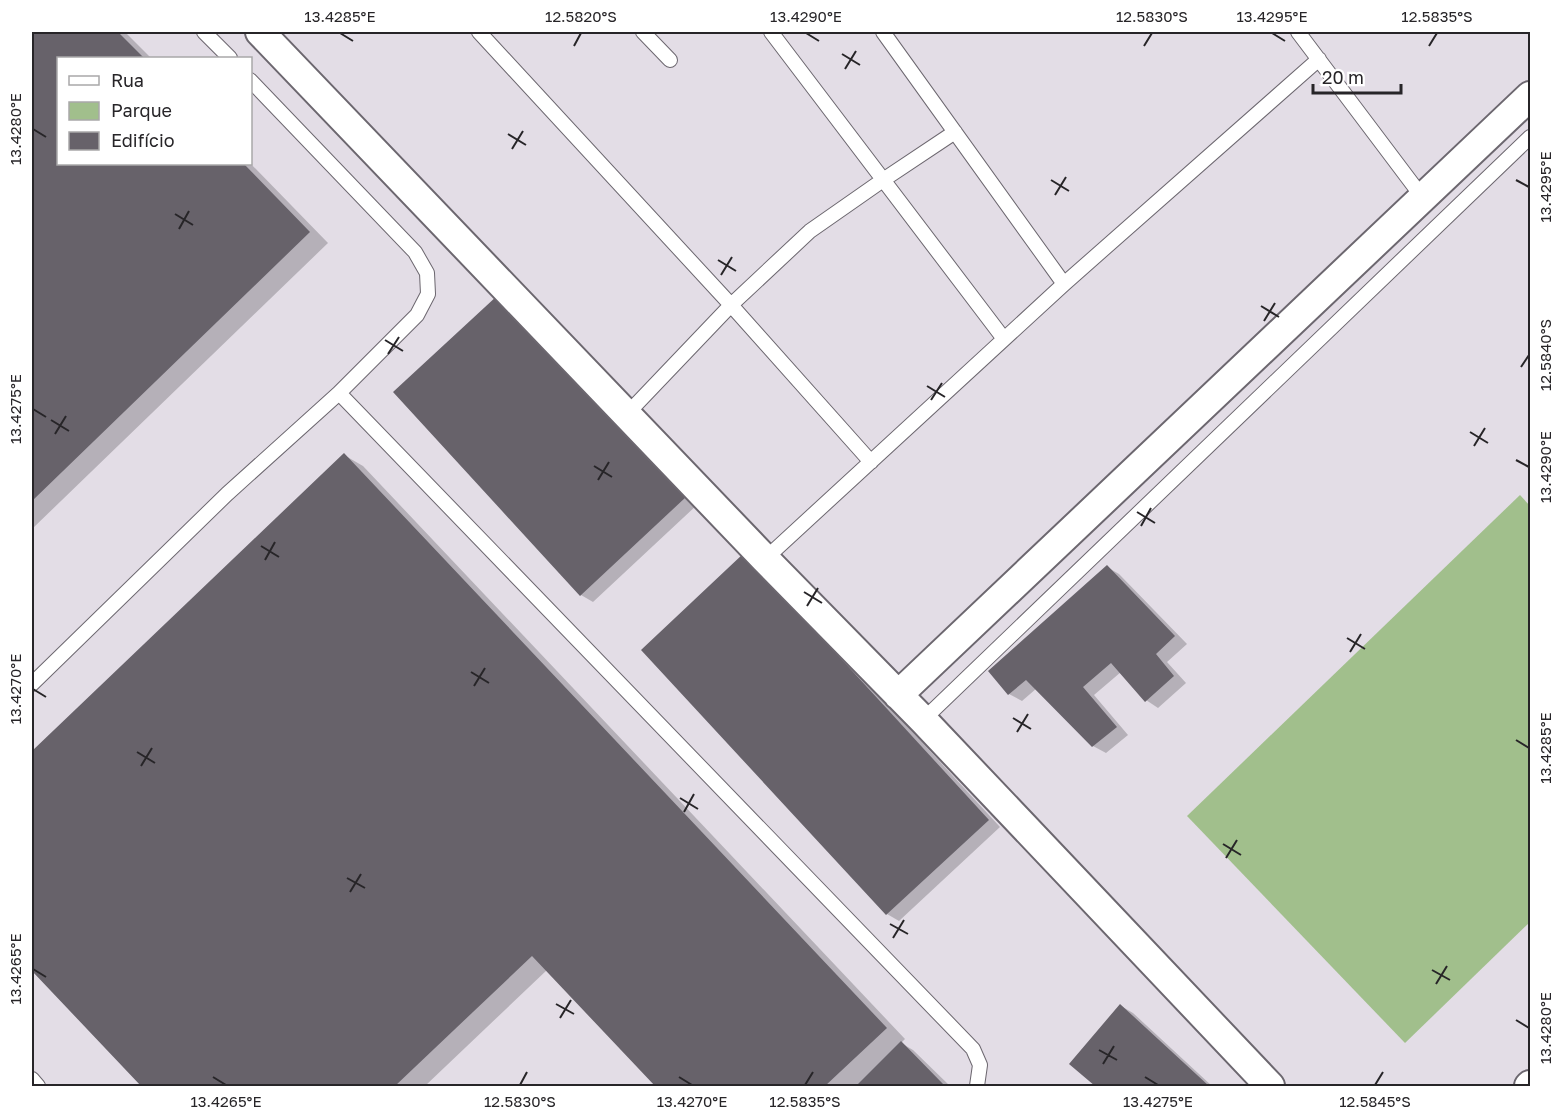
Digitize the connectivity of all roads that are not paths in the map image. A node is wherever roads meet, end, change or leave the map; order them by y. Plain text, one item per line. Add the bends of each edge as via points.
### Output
1 (204, 32) edge
2 (479, 32) edge
3 (643, 32) edge
4 (771, 32) edge
5 (883, 32) edge
6 (1298, 32) edge
7 (269, 34) edge
8 (229, 57) edge
9 (1319, 59) junction
10 (670, 60) dead end
11 (252, 82) edge
12 (1530, 96) edge
13 (955, 132) junction
14 (1530, 137) edge
15 (883, 180) junction
16 (1423, 198) junction
17 (1064, 284) junction
18 (731, 305) junction
19 (1004, 339) junction
20 (339, 393) junction
21 (627, 414) junction
22 (871, 462) junction
23 (765, 559) junction
24 (32, 684) edge
25 (898, 695) junction
26 (923, 720) junction
27 (32, 1079) edge
28 (38, 1086) edge
29 (977, 1086) edge
30 (1270, 1086) edge

1 - 8 lane
2 - 18 lane
3 - 10 lane
4 - 15 lane
5 - 13 lane
6 - 9 lane
7 - 21 street
9 - 16 lane
9 - 17 lane
11 - 20 lane via 415,252 427,273 429,294 417,315
12 - 16 street
13 - 15 lane
13 - 17 lane
14 - 26 lane
15 - 18 lane via 810,231
15 - 19 lane
16 - 25 street
17 - 19 lane
18 - 21 lane
18 - 22 lane
19 - 22 lane
20 - 24 lane via 228,494
20 - 29 lane via 973,1049 980,1065
21 - 23 street
22 - 23 lane
23 - 25 street
25 - 26 street
26 - 30 street
27 - 28 lane

